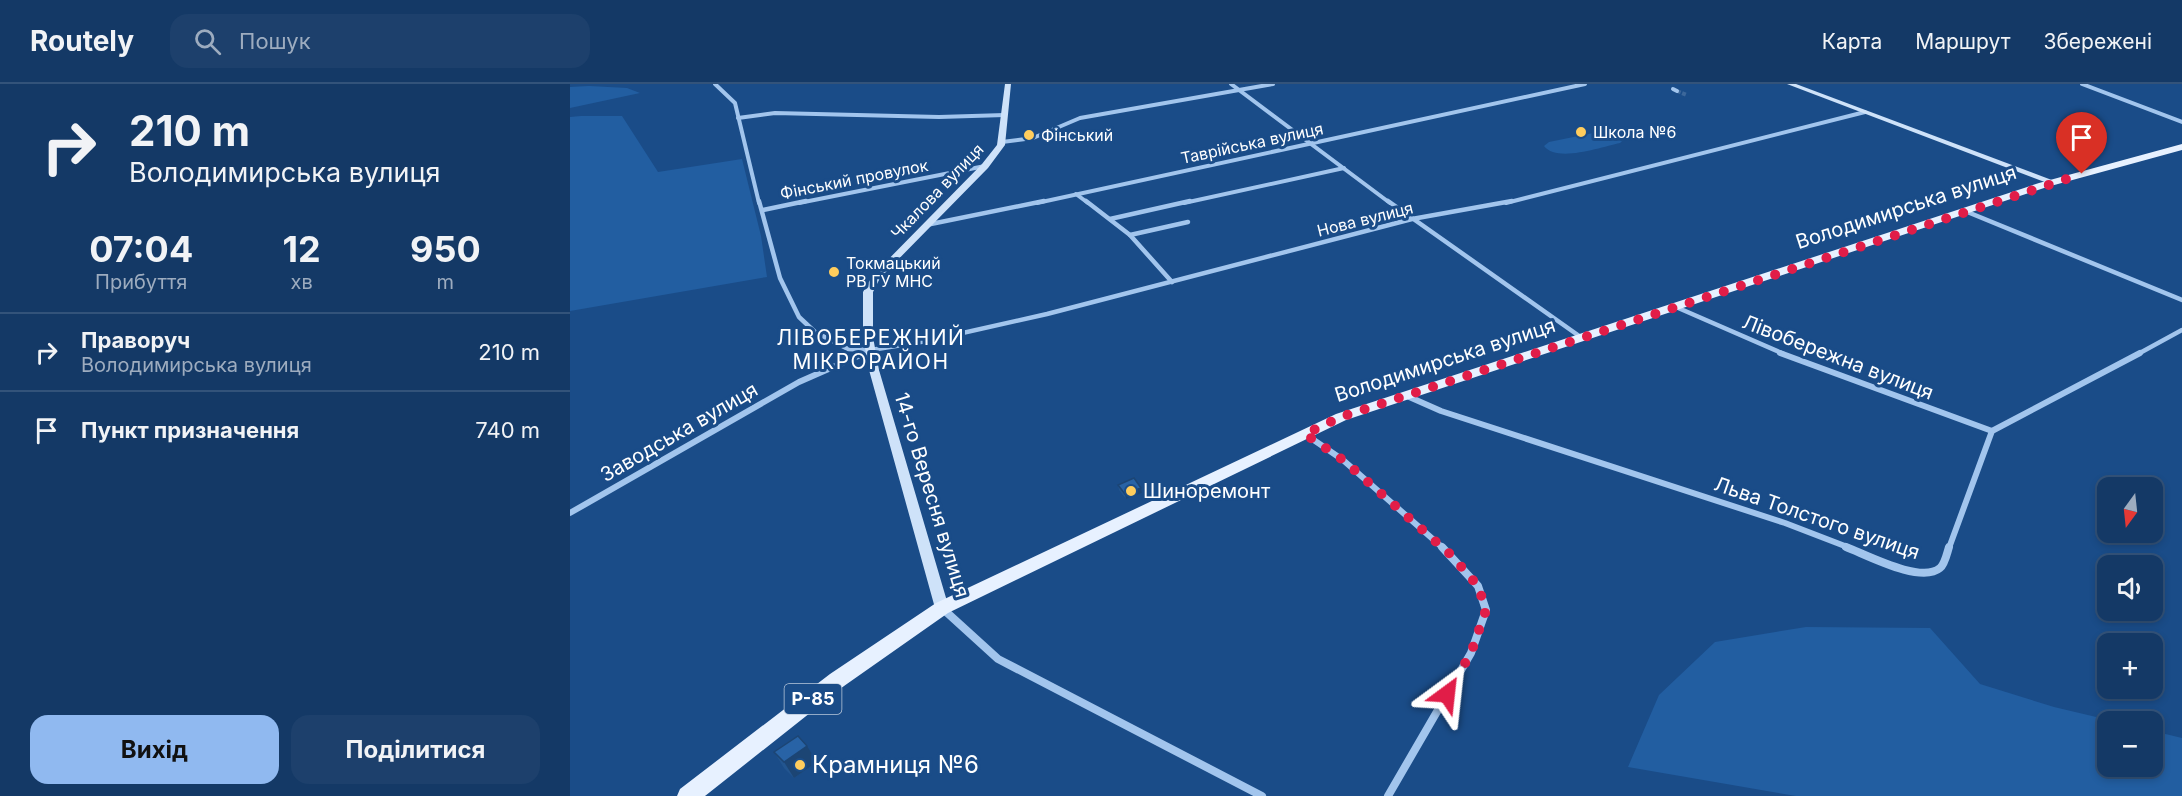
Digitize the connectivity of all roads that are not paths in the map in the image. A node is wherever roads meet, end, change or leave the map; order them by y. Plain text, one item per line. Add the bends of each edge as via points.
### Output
1 (715, 84) edge
2 (1008, 84) edge
3 (1231, 84) edge
4 (1273, 84) edge
5 (1585, 84) edge
6 (1790, 84) edge
7 (2082, 84) edge
8 (1239, 90) junction
9 (1865, 112) junction
10 (1005, 115) junction
11 (738, 118) junction
12 (2182, 122) edge
13 (1002, 142) junction
14 (1308, 143) junction
15 (2182, 147) edge
16 (985, 166) junction
17 (1344, 168) junction
18 (2053, 182) junction
19 (1076, 194) junction
20 (763, 210) junction
21 (1965, 211) junction
22 (1110, 219) junction
23 (1412, 219) junction
24 (1188, 222) dead end
25 (924, 225) junction
26 (1130, 235) junction
27 (1172, 282) junction
28 (2182, 300) edge
29 (1676, 307) junction
30 (2182, 330) edge
31 (1582, 338) junction
32 (871, 350) junction
33 (1407, 396) junction
34 (1992, 430) junction
35 (1305, 434) junction
36 (570, 513) edge
37 (942, 608) junction
38 (688, 796) edge
39 (1262, 796) edge
40 (1388, 796) edge

1 - 11 street via 735,103
2 - 10 main road, Чкалова вулиця
3 - 8 street
4 - 8 street
5 - 14 street, Таврійська вулиця
6 - 9 main road
7 - 12 street
8 - 13 street via 1080,118 1034,138
8 - 14 street
9 - 18 main road
9 - 23 street, Нова вулиця via 1494,206
10 - 11 street, Чкалова вулиця via 775,112
10 - 13 main road, Чкалова вулиця
11 - 20 street
13 - 16 main road, Чкалова вулиця
14 - 17 street
14 - 19 street, Таврійська вулиця
15 - 18 main road, Володимирська вулиця / Р-85
16 - 20 street, Фінський провулок
16 - 25 main road, Чкалова вулиця
17 - 22 street
17 - 23 street
18 - 21 main road, Володимирська вулиця / Р-85
19 - 22 street
19 - 25 street, Таврійська вулиця
20 - 32 street via 780,278 799,317 815,333 848,349
21 - 28 street
21 - 29 main road, Володимирська вулиця / Р-85
22 - 26 street
23 - 27 street, Нова вулиця
23 - 31 street
24 - 26 street
25 - 32 main road, Чкалова вулиця via 876,277 868,292
26 - 27 street
27 - 32 street, Нова вулиця via 1047,314
29 - 31 main road, Володимирська вулиця / Р-85
29 - 34 street, Лівобережна вулиця via 1792,358
30 - 34 street
31 - 33 main road, Володимирська вулиця / Р-85
32 - 36 street, Заводська вулиця via 799,382
32 - 37 main road, 14-го Вересня вулиця
33 - 34 street, Льва Толстого вулиця via 1441,411 1785,523 1905,570 1930,574 1942,567
33 - 35 main road, Володимирська вулиця / Р-85 via 1341,417
35 - 37 main road, Володимирська вулиця / Р-85
35 - 40 street via 1343,460 1451,555 1478,586 1486,610 1471,653
37 - 38 main road, Володимирська вулиця / Р-85 via 837,680
37 - 39 street, 14-го Вересня вулиця via 998,659

